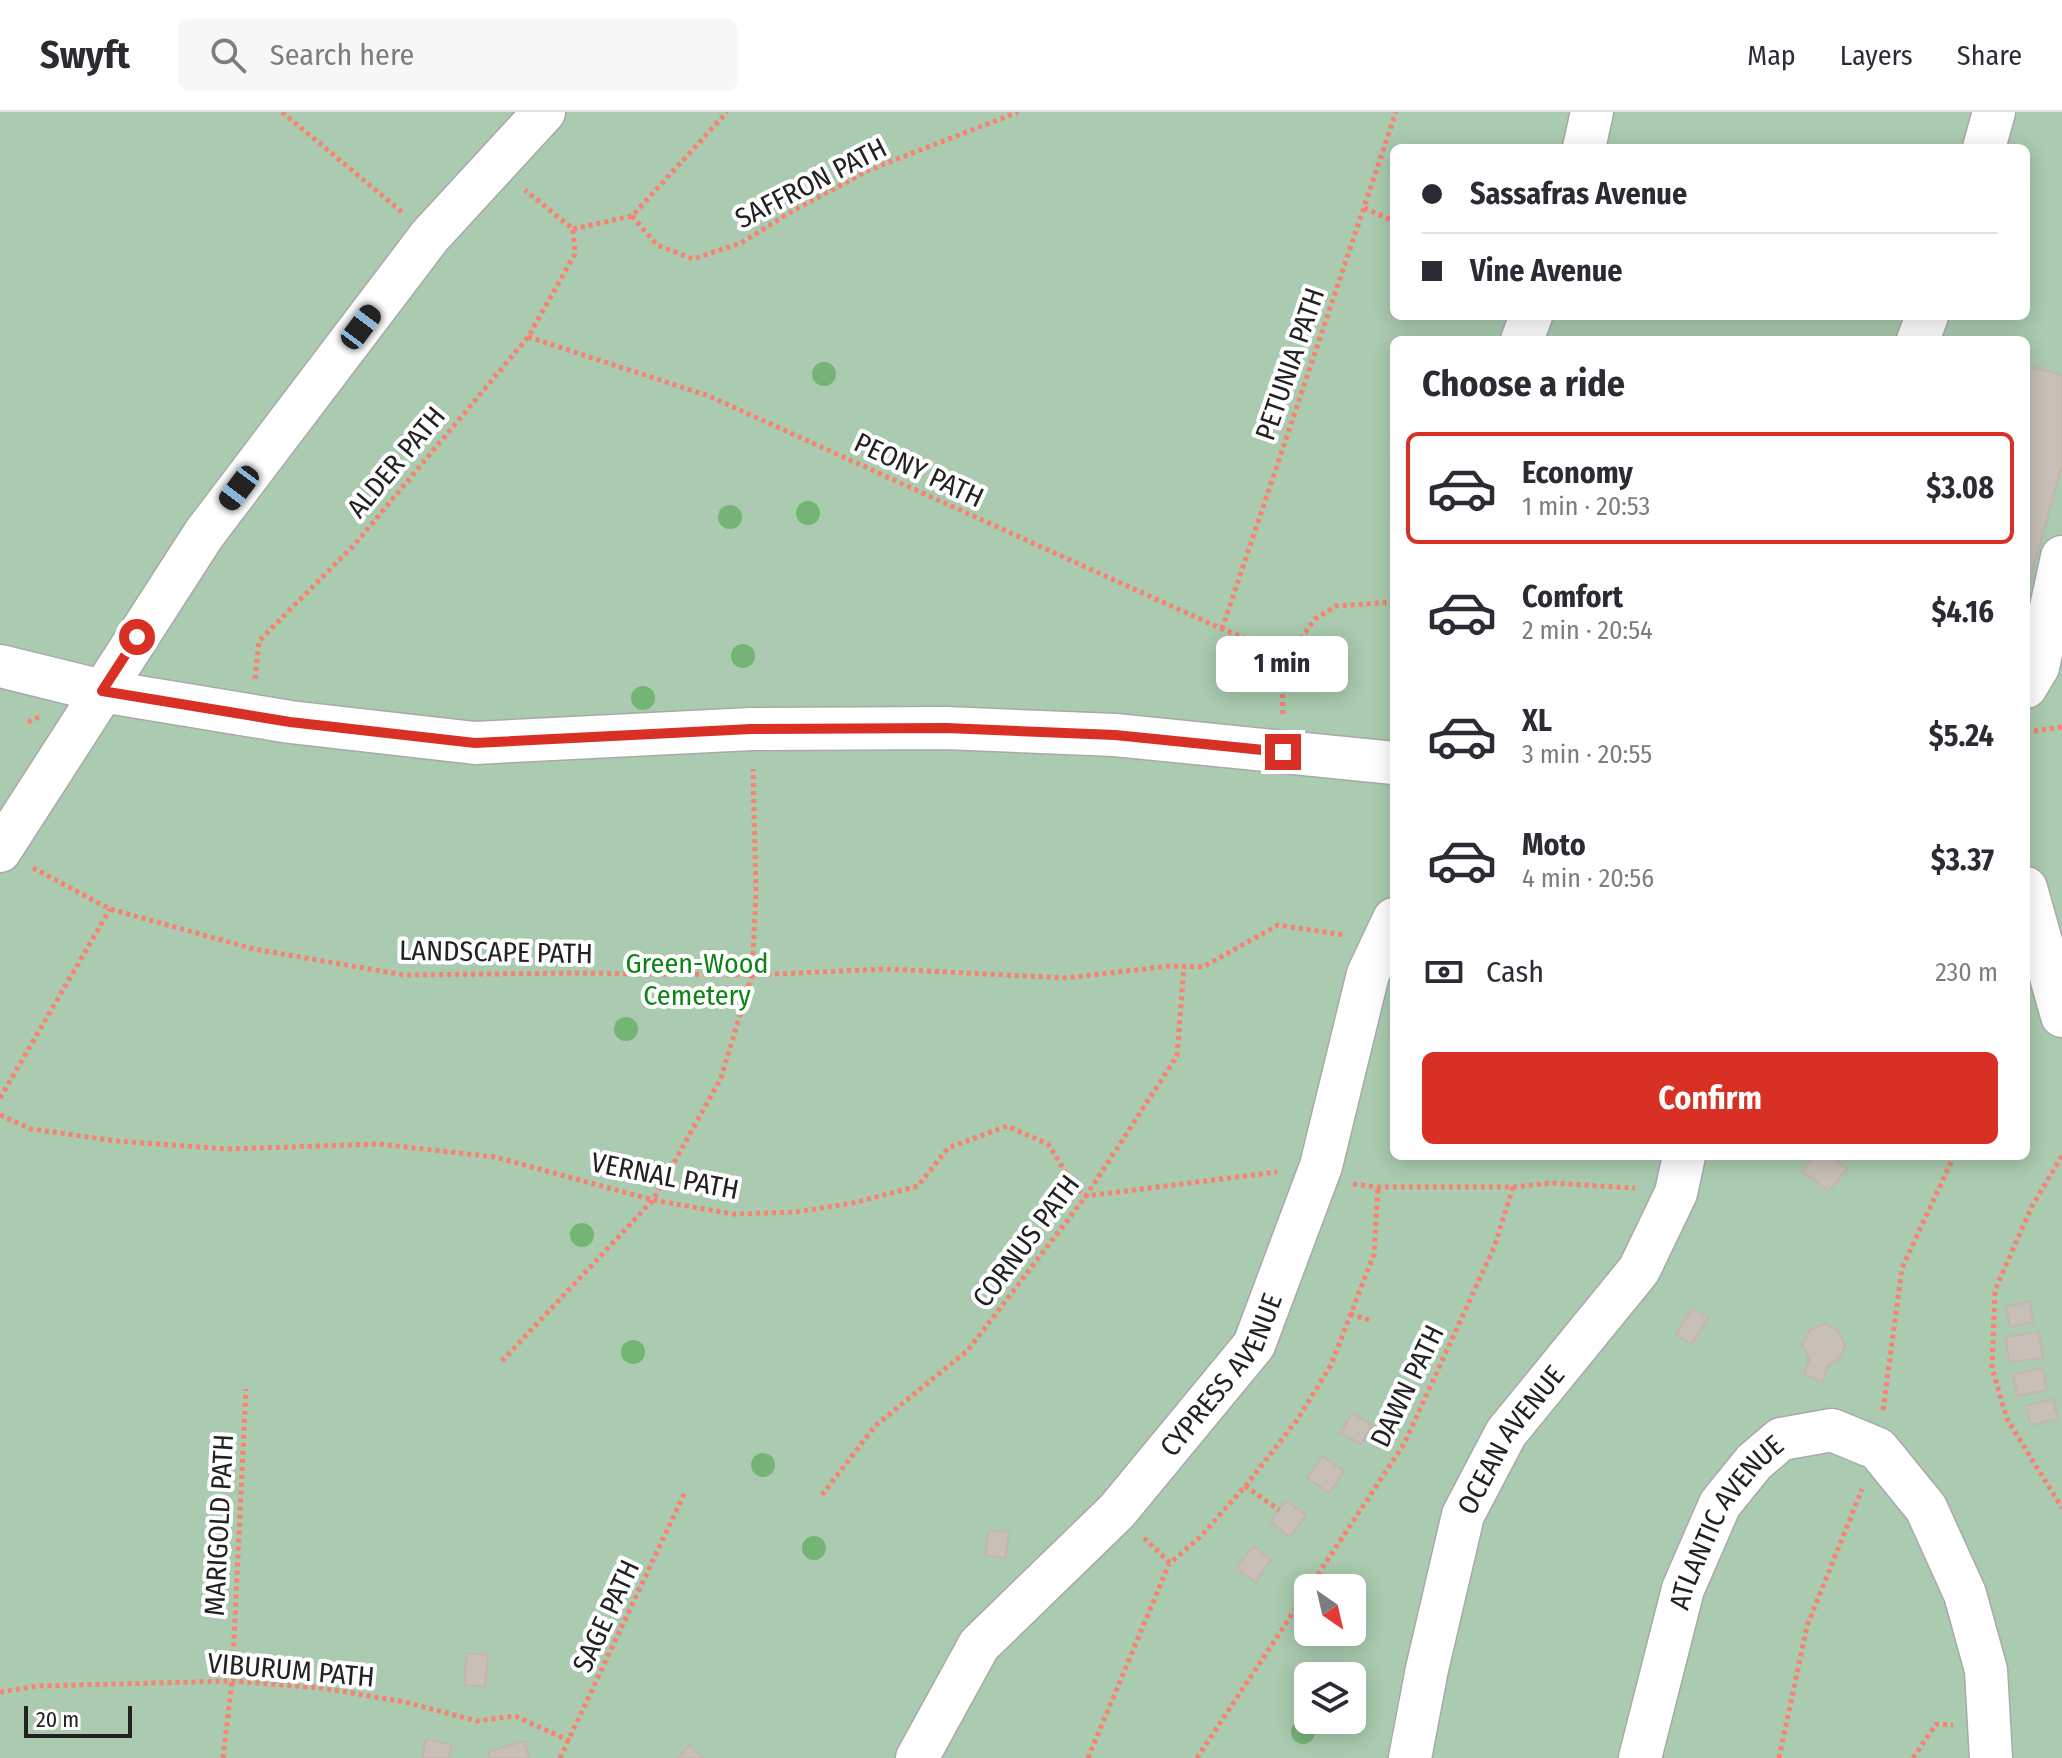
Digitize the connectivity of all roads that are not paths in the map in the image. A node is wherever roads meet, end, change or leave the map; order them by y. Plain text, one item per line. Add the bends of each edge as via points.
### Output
1 (544, 112) edge
2 (1592, 112) edge
3 (1994, 112) edge
4 (1585, 144) edge
5 (1985, 144) edge
6 (2062, 557) edge
7 (0, 666) edge
8 (2030, 680) edge
9 (102, 691) junction
10 (1390, 763) edge
11 (0, 850) edge
12 (2030, 902) edge
13 (1389, 930) edge
14 (2062, 1016) edge
15 (1680, 1174) edge
16 (1991, 1742) edge
17 (917, 1758) edge
18 (1410, 1758) edge
19 (1640, 1758) edge

1 - 9 lane via 430,236 204,534
2 - 4 lane
3 - 5 lane
6 - 8 lane via 2038,667
7 - 9 lane
9 - 10 lane via 251,716 475,743 751,729 946,728 1115,735
9 - 11 lane
12 - 14 lane
13 - 17 lane, CYPRESS AVENUE via 1368,974 1321,1166 1254,1345 1117,1511 979,1645
15 - 18 lane, OCEAN AVENUE via 1639,1270 1506,1433 1463,1515
16 - 19 lane, ATLANTIC AVENUE via 1986,1670 1965,1594 1926,1508 1878,1449 1832,1430 1781,1439 1720,1504 1683,1589

